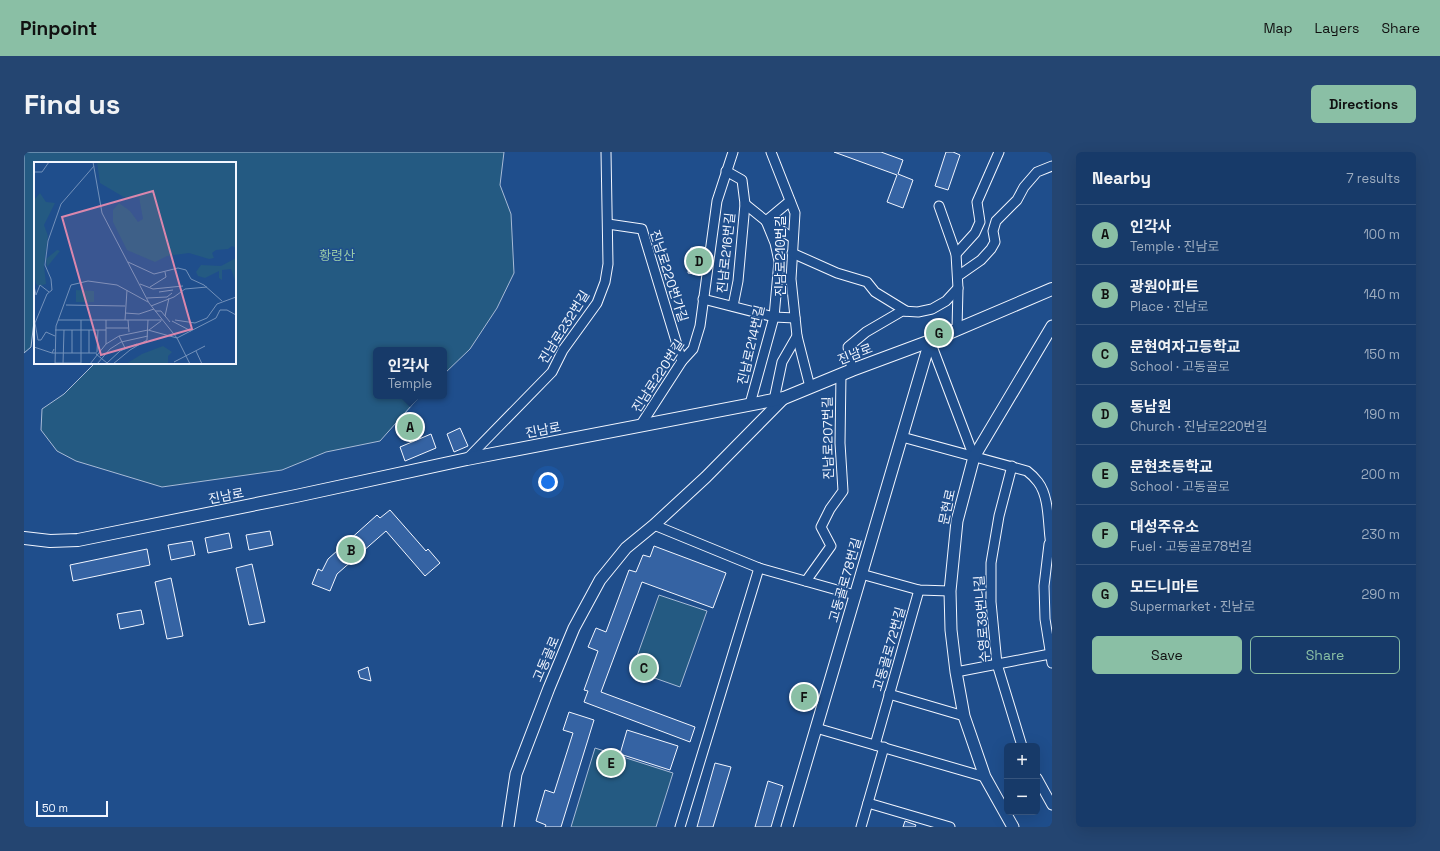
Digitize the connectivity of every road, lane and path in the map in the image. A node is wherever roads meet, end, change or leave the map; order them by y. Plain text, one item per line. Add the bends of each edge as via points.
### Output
1 (606, 152) edge
2 (733, 152) edge
3 (771, 152) edge
4 (999, 152) edge
5 (1052, 166) edge
6 (726, 171) junction
7 (790, 201) junction
8 (745, 204) junction
9 (939, 206) dead end
10 (766, 221) junction
11 (608, 224) junction
12 (793, 238) junction
13 (792, 253) junction
14 (956, 254) junction
15 (958, 276) junction
16 (958, 288) junction
17 (1052, 289) edge
18 (703, 299) junction
19 (733, 306) junction
20 (906, 311) junction
21 (774, 317) junction
22 (794, 318) junction
23 (1052, 326) edge
24 (958, 329) junction
25 (797, 336) junction
26 (930, 341) junction
27 (682, 362) junction
28 (846, 372) junction
29 (810, 387) junction
30 (779, 399) junction
31 (750, 404) junction
32 (640, 426) junction
33 (902, 437) junction
34 (974, 457) junction
35 (467, 459) junction
36 (1012, 466) junction
37 (654, 525) junction
38 (24, 538) edge
39 (1050, 540) junction
40 (1052, 551) edge
41 (759, 568) junction
42 (862, 574) junction
43 (806, 581) junction
44 (919, 590) junction
45 (950, 591) junction
46 (855, 595) junction
47 (1051, 658) edge
48 (997, 664) junction
49 (956, 672) junction
50 (889, 694) junction
51 (964, 716) junction
52 (816, 728) junction
53 (1021, 743) edge
54 (875, 745) junction
55 (884, 748) junction
56 (985, 777) junction
57 (1038, 779) edge
58 (868, 803) junction
59 (1052, 805) edge
60 (508, 827) edge
61 (680, 827) edge
62 (787, 827) edge
63 (861, 827) edge
64 (950, 827) edge
65 (1013, 827) edge

1 - 11 street, 진남로232번길
2 - 6 street, 진남로220번길
3 - 7 street, 진남로210번길
4 - 14 street via 977,202 980,222 975,233
5 - 15 street via 1037,172 1024,187 1017,200 996,221 993,231 995,242 991,249 981,260
6 - 8 street, 진남로216번길 via 742,180
6 - 18 street, 진남로220번길 via 717,201
7 - 10 street
7 - 12 street, 진남로210번길 via 795,213
8 - 10 street
8 - 19 street, 진남로216번길 via 738,281
9 - 14 street
10 - 12 street
10 - 21 street, 진남로214번길 via 779,261
11 - 27 street, 진남로220번가길 via 642,229
11 - 35 street, 진남로232번길 via 608,264 605,282 596,303 563,350 552,372
12 - 13 street, 진남로210번길
13 - 20 street via 837,273 867,282 875,292
13 - 22 street, 진남로210번길
14 - 15 street
15 - 16 street
16 - 20 street via 946,301 932,309
16 - 24 street
17 - 24 main road, 진남로
18 - 19 street
18 - 27 street, 진남로220번길 via 697,338 693,349
19 - 21 street
20 - 28 street via 866,332 848,347
21 - 22 street
21 - 31 street, 진남로214번길
22 - 25 street, 진남로210번길
23 - 34 street, 문현로
24 - 26 main road, 진남로
25 - 29 street, 진남로210번길
25 - 30 street via 782,362
26 - 28 main road, 진남로
26 - 33 street, 고동골로78번길
26 - 34 street
27 - 32 street, 진남로220번길
28 - 29 main road, 진남로
28 - 43 street, 진남로207번길 via 840,443 843,490 821,527 831,546
29 - 30 main road, 진남로
30 - 31 main road, 진남로
30 - 37 street, 고동골로 via 706,477
31 - 32 main road, 진남로
32 - 35 main road, 진남로
33 - 34 street
33 - 42 street, 고동골로78번길
34 - 36 street
34 - 45 street, 문현로 via 957,520
35 - 38 main road, 진남로 via 78,540 50,541
36 - 39 street via 1027,471 1039,482 1046,499
36 - 48 street, 수영로39번나길 via 998,516 991,563 991,602
37 - 41 street
37 - 60 street, 고동골로 via 626,548 600,580 574,628 516,774
39 - 40 street
39 - 47 street via 1044,586
41 - 43 street
41 - 61 street
42 - 44 street
42 - 46 street, 고동골로78번길
43 - 46 street
44 - 45 street
44 - 50 street, 고동골로72번길
45 - 49 street, 문현로
46 - 52 street, 고동골로78번길
47 - 48 street
48 - 49 street
48 - 53 street, 수영로39번나길
49 - 51 street, 문현로
50 - 51 street
50 - 54 street, 고동골로72번길
51 - 56 street, 문현로
52 - 54 street
52 - 62 street, 고동골로78번길
54 - 55 street
55 - 56 street
55 - 58 street
56 - 65 street, 문현로
57 - 59 street
58 - 63 street
58 - 64 street

